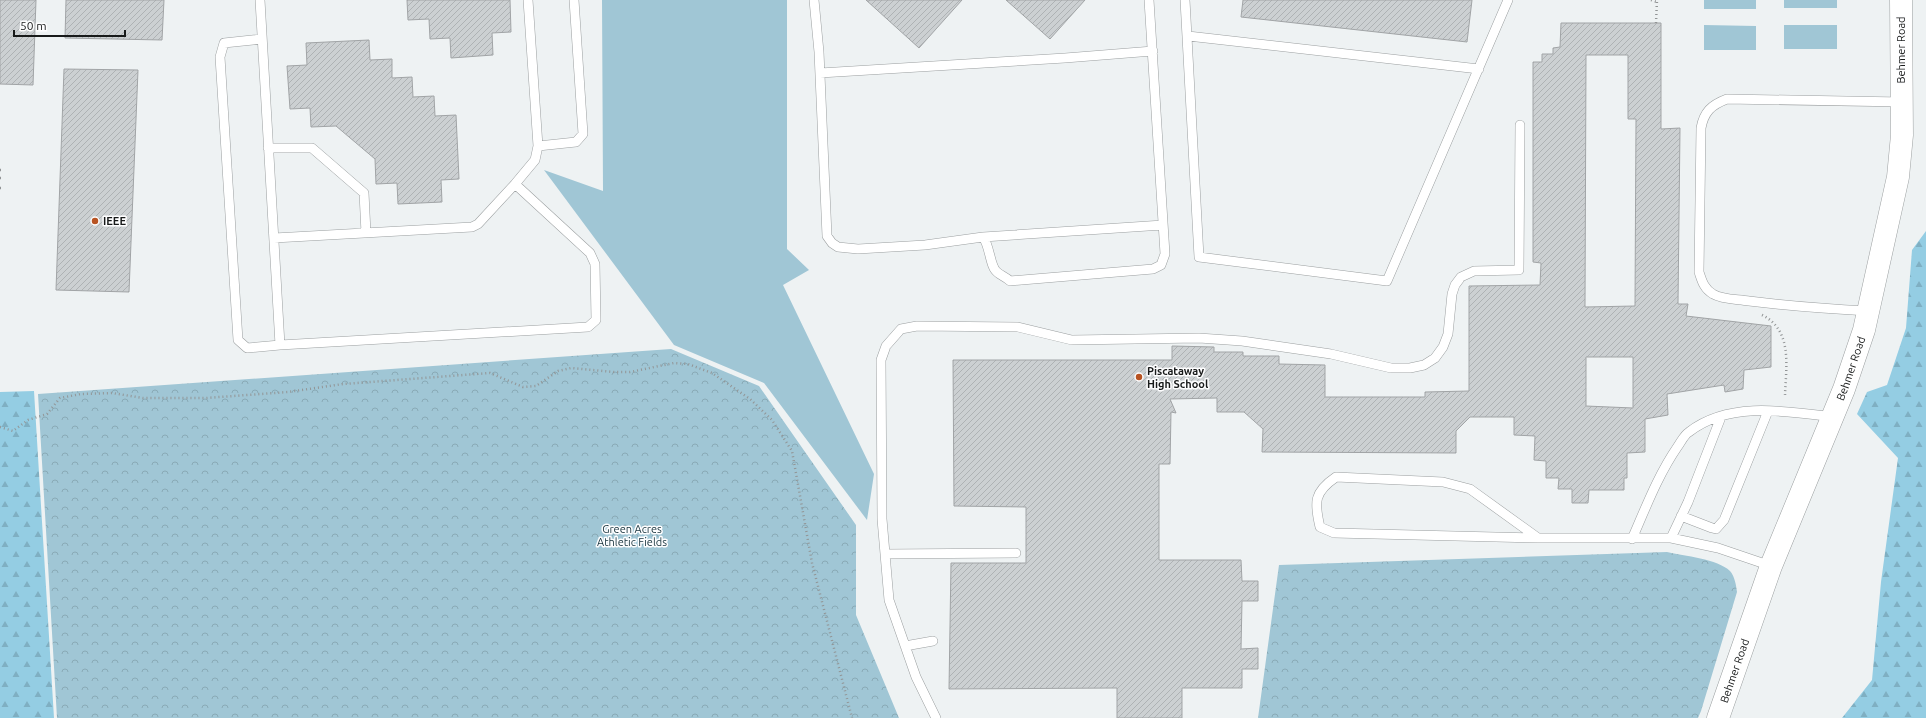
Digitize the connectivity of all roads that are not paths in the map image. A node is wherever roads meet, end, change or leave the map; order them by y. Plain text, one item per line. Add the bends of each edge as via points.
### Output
1 (260, 0) edge
2 (528, 0) edge
3 (574, 0) edge
4 (814, 0) edge
5 (1148, 0) edge
6 (1185, 0) edge
7 (1508, 0) edge
8 (1901, 0) edge
9 (1188, 36) junction
10 (262, 39) junction
11 (1153, 51) junction
12 (1479, 69) junction
13 (820, 73) junction
14 (1902, 102) junction
15 (1520, 125) dead end
16 (538, 146) junction
17 (268, 148) junction
18 (515, 184) junction
19 (1163, 225) junction
20 (366, 233) junction
21 (983, 237) junction
22 (274, 238) junction
23 (1868, 311) junction
24 (280, 345) junction
25 (1768, 411) junction
26 (1721, 417) junction
27 (1832, 418) junction
28 (1681, 516) junction
29 (1538, 538) junction
30 (1671, 538) junction
31 (1632, 539) junction
32 (1016, 553) dead end
33 (885, 554) junction
34 (1771, 566) junction
35 (932, 641) dead end
36 (905, 646) junction
37 (936, 718) edge
38 (1718, 718) edge

1 - 10 lane
2 - 16 lane
3 - 16 lane via 583,134 576,142
4 - 13 lane
5 - 11 lane
6 - 9 lane
7 - 12 lane
8 - 14 street, Behmer Road
9 - 12 lane
9 - 12 lane via 1199,257 1387,281
10 - 17 lane
10 - 24 lane via 224,43 220,57 238,340 247,348
11 - 13 lane
11 - 19 lane
13 - 21 lane via 827,236 832,243 838,247 858,249 924,245
14 - 23 street, Behmer Road via 1898,177
14 - 23 lane via 1727,99 1708,109 1701,128 1699,272 1707,290 1726,298 1794,307
15 - 33 lane via 1519,270 1474,271 1461,277 1452,294 1448,334 1435,358 1424,365 1391,368 1331,354 1242,341 1199,338 1072,340 1018,326 917,326 901,329 886,346 881,360 882,519
16 - 18 lane via 535,160
17 - 20 lane via 312,148 364,193
17 - 22 lane
18 - 20 lane via 478,224 472,227
18 - 24 lane via 590,253 595,264 596,320 588,327
19 - 21 lane
19 - 21 lane via 1165,254 1161,265 1153,269 1026,280 1010,281 996,272 988,244
20 - 22 lane
22 - 24 lane
23 - 27 street, Behmer Road via 1844,389
25 - 26 lane via 1737,412
25 - 27 lane via 1783,410
25 - 28 lane via 1724,520 1716,529
26 - 28 lane
26 - 31 lane via 1708,420 1688,433 1657,481
27 - 34 street, Behmer Road
28 - 30 lane
29 - 29 lane via 1334,533 1320,527 1316,506 1317,495 1324,485 1336,478 1443,482 1470,489
29 - 31 lane
30 - 31 lane
30 - 34 lane via 1718,548
32 - 33 lane
33 - 36 lane via 889,600
34 - 38 street, Behmer Road
35 - 36 lane
36 - 37 lane via 916,677

